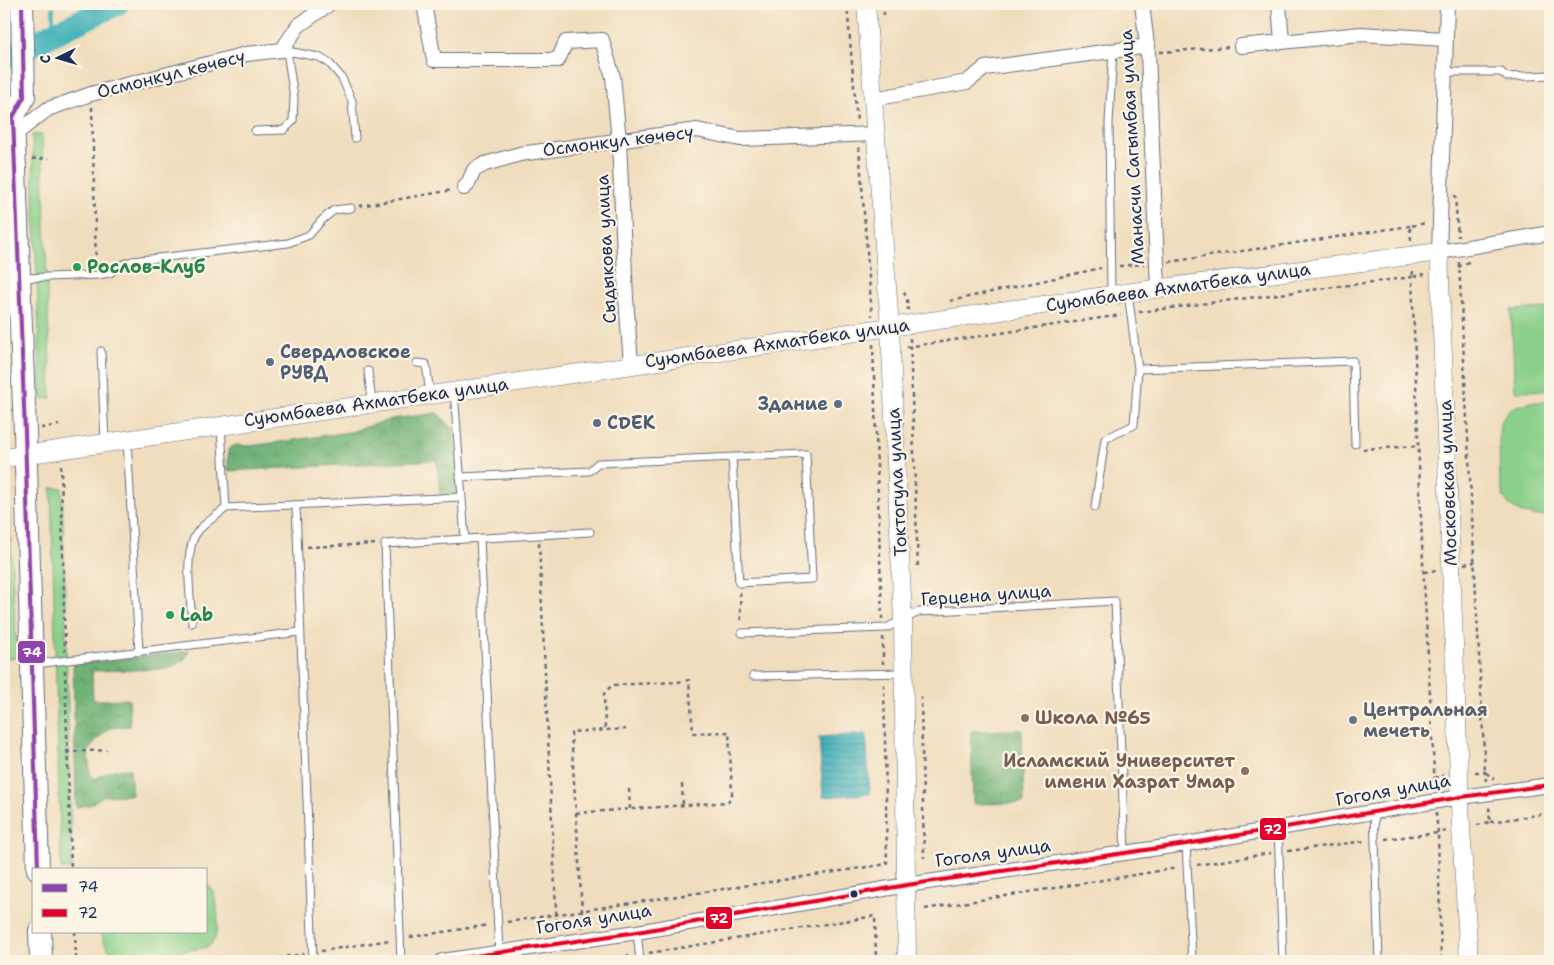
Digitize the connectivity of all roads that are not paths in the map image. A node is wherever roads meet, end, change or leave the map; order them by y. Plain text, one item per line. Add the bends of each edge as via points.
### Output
1 (329, 4) edge
2 (424, 4) edge
3 (866, 4) edge
4 (1142, 4) edge
5 (1279, 4) edge
6 (1447, 4) edge
7 (22, 10) edge
8 (1445, 39) junction
9 (1282, 42) junction
10 (1241, 46) road end
11 (1148, 49) junction
12 (1113, 50) junction
13 (285, 51) junction
14 (1444, 72) junction
15 (1550, 75) edge
16 (873, 99) junction
17 (8, 124) edge
18 (255, 131) dead end
19 (876, 134) junction
20 (355, 138) dead end
21 (619, 141) junction
22 (464, 188) road end
23 (351, 208) road end
24 (1550, 233) edge
25 (1439, 252) junction
26 (1158, 288) junction
27 (15, 289) edge
28 (1120, 294) junction
29 (890, 327) junction
30 (101, 351) dead end
31 (417, 363) dead end
32 (632, 364) junction
33 (1138, 369) junction
34 (368, 371) dead end
35 (454, 390) junction
36 (430, 394) junction
37 (372, 402) junction
38 (221, 424) junction
39 (127, 439) junction
40 (105, 442) junction
41 (1355, 444) road end
42 (26, 454) junction
43 (732, 457) junction
44 (4, 458) edge
45 (460, 477) junction
46 (462, 497) junction
47 (296, 506) junction
48 (1095, 507) dead end
49 (226, 508) junction
50 (590, 532) dead end
51 (480, 538) junction
52 (465, 539) junction
53 (903, 620) junction
54 (192, 623) dead end
55 (300, 632) junction
56 (742, 633) road end
57 (139, 652) junction
58 (32, 665) junction
59 (904, 672) junction
60 (753, 676) dead end
61 (1550, 785) edge
62 (1461, 797) junction
63 (1374, 811) junction
64 (1278, 828) junction
65 (1186, 844) junction
66 (1125, 853) junction
67 (38, 868) edge
68 (907, 885) junction
69 (40, 932) edge
70 (637, 932) junction
71 (499, 953) junction
72 (639, 958) edge
73 (41, 961) edge
74 (313, 961) edge
75 (401, 961) edge
76 (442, 961) edge
77 (907, 961) edge
78 (1192, 961) edge
79 (1283, 961) edge
80 (1379, 961) edge
81 (1469, 961) edge

1 - 13 street via 298,26
2 - 21 street, Сыдыкова улица via 434,60 558,60 566,42 602,40 613,78
3 - 16 street, Токтогула улица
4 - 11 street, Манасчи Сагымбая улица
5 - 9 street
6 - 8 street, Московская улица
7 - 17 main road via 24,96
8 - 9 street via 1361,34
8 - 14 street, Московская улица
9 - 10 street
11 - 12 street
11 - 26 street, Манасчи Сагымбая улица
12 - 16 street via 985,68 968,82
12 - 28 lane via 1109,123
13 - 17 street, Осмонкул көчөсү via 246,54 92,94
13 - 18 lane via 294,98 293,121 284,130
13 - 20 lane via 319,57 342,78 352,100
14 - 15 lane via 1501,72 1507,77
14 - 25 street, Московская улица
16 - 19 street, Токтогула улица
17 - 27 main road
19 - 21 street, Осмонкул көчөсү via 740,139 697,130
19 - 29 street, Токтогула улица
21 - 22 street, Осмонкул көчөсү via 520,154 485,164 474,170
21 - 32 street, Сыдыкова улица
23 - 27 lane via 334,210 309,235 288,243 132,261 110,273
24 - 25 street, Суюмбаева Ахматбека улица
25 - 26 street, Суюмбаева Ахматбека улица
25 - 62 street, Московская улица
26 - 28 street, Суюмбаева Ахматбека улица
27 - 42 main road
28 - 29 street, Суюмбаева Ахматбека улица
28 - 33 lane via 1131,313
29 - 32 street, Суюмбаева Ахматбека улица
29 - 53 street, Токтогула улица
30 - 40 lane
31 - 36 lane via 426,364
32 - 35 street, Суюмбаева Ахматбека улица
33 - 41 lane via 1353,361
33 - 48 lane via 1134,425 1105,439
34 - 37 lane
35 - 36 street, Суюмбаева Ахматбека улица
35 - 45 lane
36 - 37 street, Суюмбаева Ахматбека улица
37 - 38 street, Суюмбаева Ахматбека улица
38 - 39 street, Суюмбаева Ахматбека улица
38 - 49 lane
39 - 40 street, Суюмбаева Ахматбека улица
39 - 57 lane
40 - 42 street, Суюмбаева Ахматбека улица
42 - 44 street, Суюмбаева Ахматбека улица
42 - 58 main road
43 - 43 lane via 806,454 812,579 739,584
43 - 45 lane via 598,463 589,471
45 - 46 lane
46 - 47 lane
46 - 52 lane
47 - 49 lane
47 - 55 lane
49 - 54 lane via 199,529 192,540 189,554
50 - 51 lane
51 - 52 lane
51 - 71 lane
52 - 75 lane via 385,544
53 - 56 lane, Герцена улица via 886,628
53 - 59 street, Токтогула улица
53 - 66 lane, Герцена улица via 919,612 1115,601
55 - 57 lane
55 - 74 lane
57 - 58 lane
58 - 67 main road
59 - 60 lane
59 - 68 street, Токтогула улица
61 - 62 street, Гоголя улица
62 - 63 street, Гоголя улица
62 - 81 street, Московская улица
63 - 64 street, Гоголя улица
63 - 80 lane
64 - 65 street, Гоголя улица
64 - 79 lane
65 - 66 street, Гоголя улица
65 - 78 lane
66 - 68 street, Гоголя улица
68 - 70 street, Гоголя улица
68 - 77 street, Токтогула улица
69 - 73 main road
70 - 71 street, Гоголя улица
70 - 72 lane
71 - 76 street, Гоголя улица

